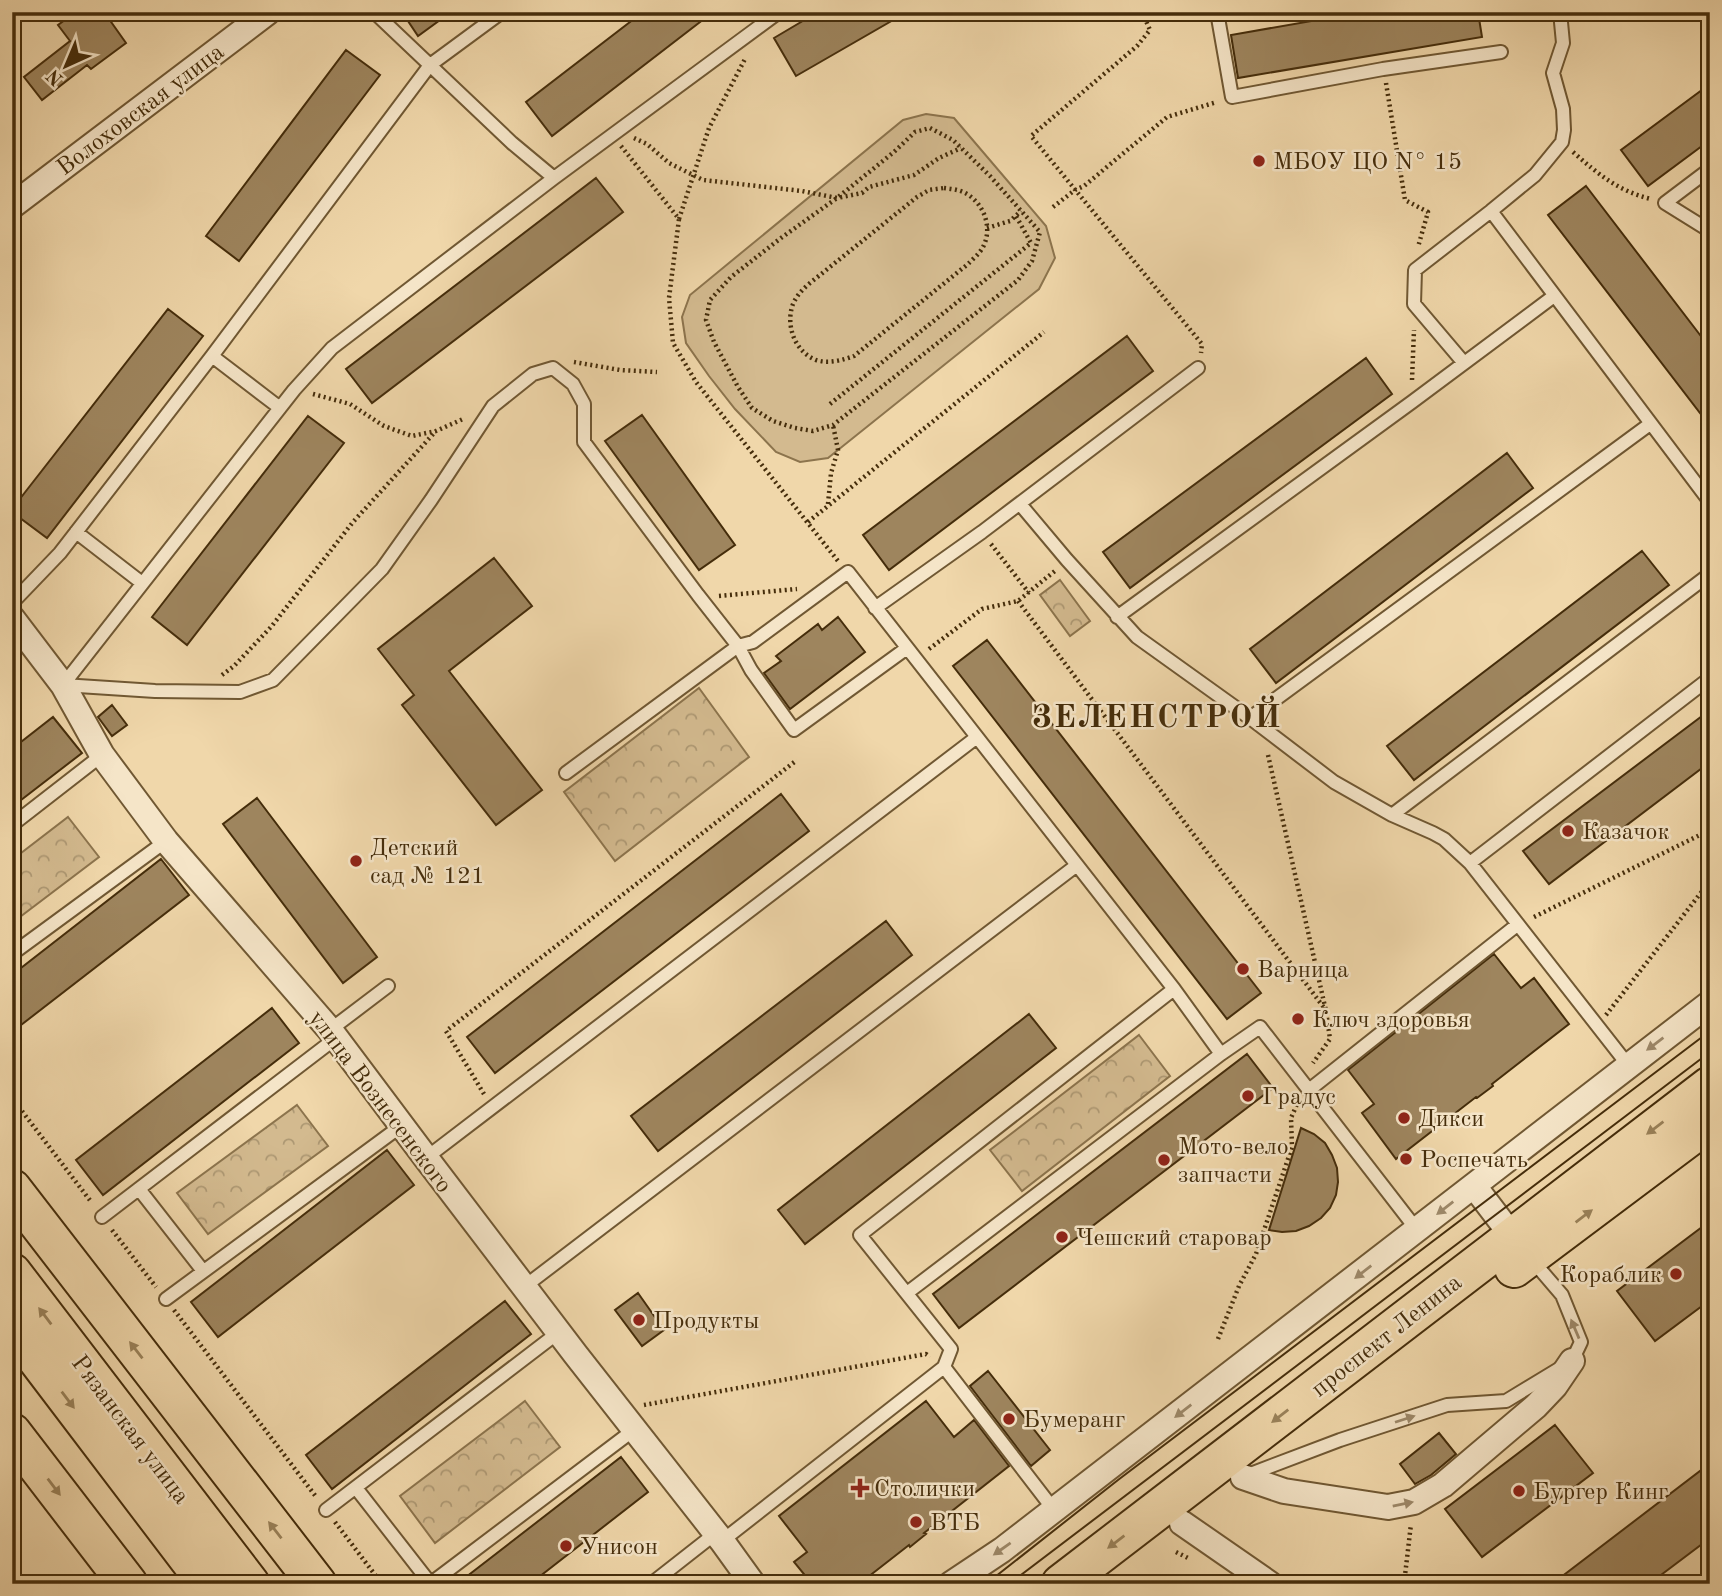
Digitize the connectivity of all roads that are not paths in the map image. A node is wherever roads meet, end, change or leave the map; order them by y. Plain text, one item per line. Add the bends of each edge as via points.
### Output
1 (268, 12) edge
2 (374, 12) edge
3 (502, 12) edge
4 (779, 12) edge
5 (1217, 12) edge
6 (1560, 12) edge
7 (1501, 52) dead end
8 (430, 65) junction
9 (1710, 169) edge
10 (554, 178) junction
11 (12, 206) edge
12 (1491, 211) junction
13 (1710, 230) edge
14 (1554, 296) junction
15 (212, 356) junction
16 (1464, 363) junction
17 (1198, 368) road end
18 (280, 408) junction
19 (1650, 424) junction
20 (1710, 502) edge
21 (1020, 503) junction
22 (76, 532) junction
23 (1710, 574) edge
24 (142, 583) junction
25 (12, 603) edge
26 (875, 608) junction
27 (1117, 617) junction
28 (12, 618) edge
29 (738, 646) junction
30 (907, 648) junction
31 (1710, 678) edge
32 (63, 685) junction
33 (1250, 718) junction
34 (976, 737) junction
35 (102, 755) junction
36 (566, 773) dead end
37 (1392, 815) junction
38 (12, 825) edge
39 (166, 841) junction
40 (1470, 863) junction
41 (1077, 865) junction
42 (1517, 925) junction
43 (12, 954) edge
44 (388, 986) dead end
45 (1174, 989) junction
46 (1710, 1003) edge
47 (333, 1034) junction
48 (1221, 1054) junction
49 (1628, 1065) junction
50 (1305, 1085) junction
51 (1710, 1086) edge
52 (1710, 1121) edge
53 (401, 1126) junction
54 (426, 1158) junction
55 (1474, 1186) junction
56 (12, 1189) edge
57 (139, 1189) junction
58 (102, 1217) road end
59 (1417, 1230) junction
60 (1521, 1247) junction
61 (204, 1271) junction
62 (12, 1273) edge
63 (524, 1287) junction
64 (907, 1293) junction
65 (166, 1299) road end
66 (12, 1326) edge
67 (559, 1332) junction
68 (1572, 1361) junction
69 (944, 1367) junction
70 (635, 1429) junction
71 (12, 1433) edge
72 (1243, 1477) junction
73 (356, 1488) junction
74 (326, 1510) road end
75 (1054, 1510) junction
76 (1172, 1516) junction
77 (719, 1537) junction
78 (128, 1584) edge
79 (208, 1584) edge
80 (250, 1584) edge
81 (317, 1584) edge
82 (430, 1584) edge
83 (651, 1584) edge
84 (753, 1584) edge
85 (951, 1584) edge
86 (1062, 1584) edge
87 (1105, 1584) edge
88 (1270, 1584) edge

1 - 11 street, Волоховская улица
2 - 8 lane
3 - 8 lane
4 - 10 lane
5 - 7 lane via 1231,97 1383,68
6 - 12 lane via 1563,43 1553,74 1563,109 1562,142 1535,174
8 - 10 lane
8 - 15 lane
9 - 13 lane via 1665,203
10 - 18 lane via 332,348
12 - 14 lane
12 - 16 lane via 1415,270 1414,304
14 - 16 lane
14 - 19 lane
15 - 18 lane
15 - 22 lane
16 - 27 lane
17 - 21 lane
18 - 24 lane
19 - 20 lane
19 - 33 lane
21 - 26 lane
21 - 27 lane
22 - 24 lane
22 - 25 lane
23 - 37 lane
24 - 32 lane
26 - 29 lane via 848,572 753,642
26 - 30 lane
27 - 33 lane via 1137,637
28 - 32 street, улица Вознесенского
29 - 30 lane via 794,730
29 - 32 lane via 584,442 584,404 573,384 553,368 533,374 494,406 382,569 273,680 240,692
29 - 36 lane
30 - 34 lane
31 - 40 lane
32 - 35 street, улица Вознесенского
33 - 37 lane via 1334,782
34 - 41 lane
34 - 54 lane
35 - 38 lane
35 - 39 street, улица Вознесенского
37 - 40 lane via 1444,839
39 - 43 lane
39 - 47 street, улица Вознесенского
40 - 42 lane
41 - 45 lane
41 - 63 lane
42 - 49 lane
42 - 50 lane
44 - 47 lane
45 - 48 lane
45 - 64 lane via 860,1234
46 -> 49 street
47 - 53 street, улица Вознесенского
47 - 57 lane
48 - 50 lane via 1260,1027
48 - 64 lane
49 - 55 street
50 - 59 lane
51 -> 60 main road, проспект Ленина
60 -> 52 main road, проспект Ленина
53 - 54 street, улица Вознесенского
53 - 61 lane
54 - 63 street, улица Вознесенского
55 -> 59 street
55 - 60 street
81 -> 56 main road
57 - 58 lane
57 - 61 lane
59 -> 75 street
68 -> 60 lane via 1581,1342 1562,1295
60 - 72 main road, проспект Ленина
60 -> 76 main road, проспект Ленина
61 - 65 lane
80 -> 62 main road, Рязанская улица
63 - 67 street, улица Вознесенского
64 - 69 lane via 951,1349
66 -> 79 main road, Рязанская улица
67 - 70 street, улица Вознесенского
67 - 73 lane
72 -> 68 lane via 1447,1405 1506,1401
72 -> 68 street via 1284,1491 1388,1507 1414,1502 1443,1485 1536,1406
69 - 75 lane
69 - 77 lane
70 - 77 street, улица Вознесенского
70 - 82 lane
71 -> 78 main road
72 - 76 main road, проспект Ленина
73 - 74 lane
73 - 82 lane
75 -> 85 street
76 -> 86 main road, проспект Ленина
76 - 87 main road, проспект Ленина
76 - 88 street
77 - 83 lane
77 - 84 street, улица Вознесенского

